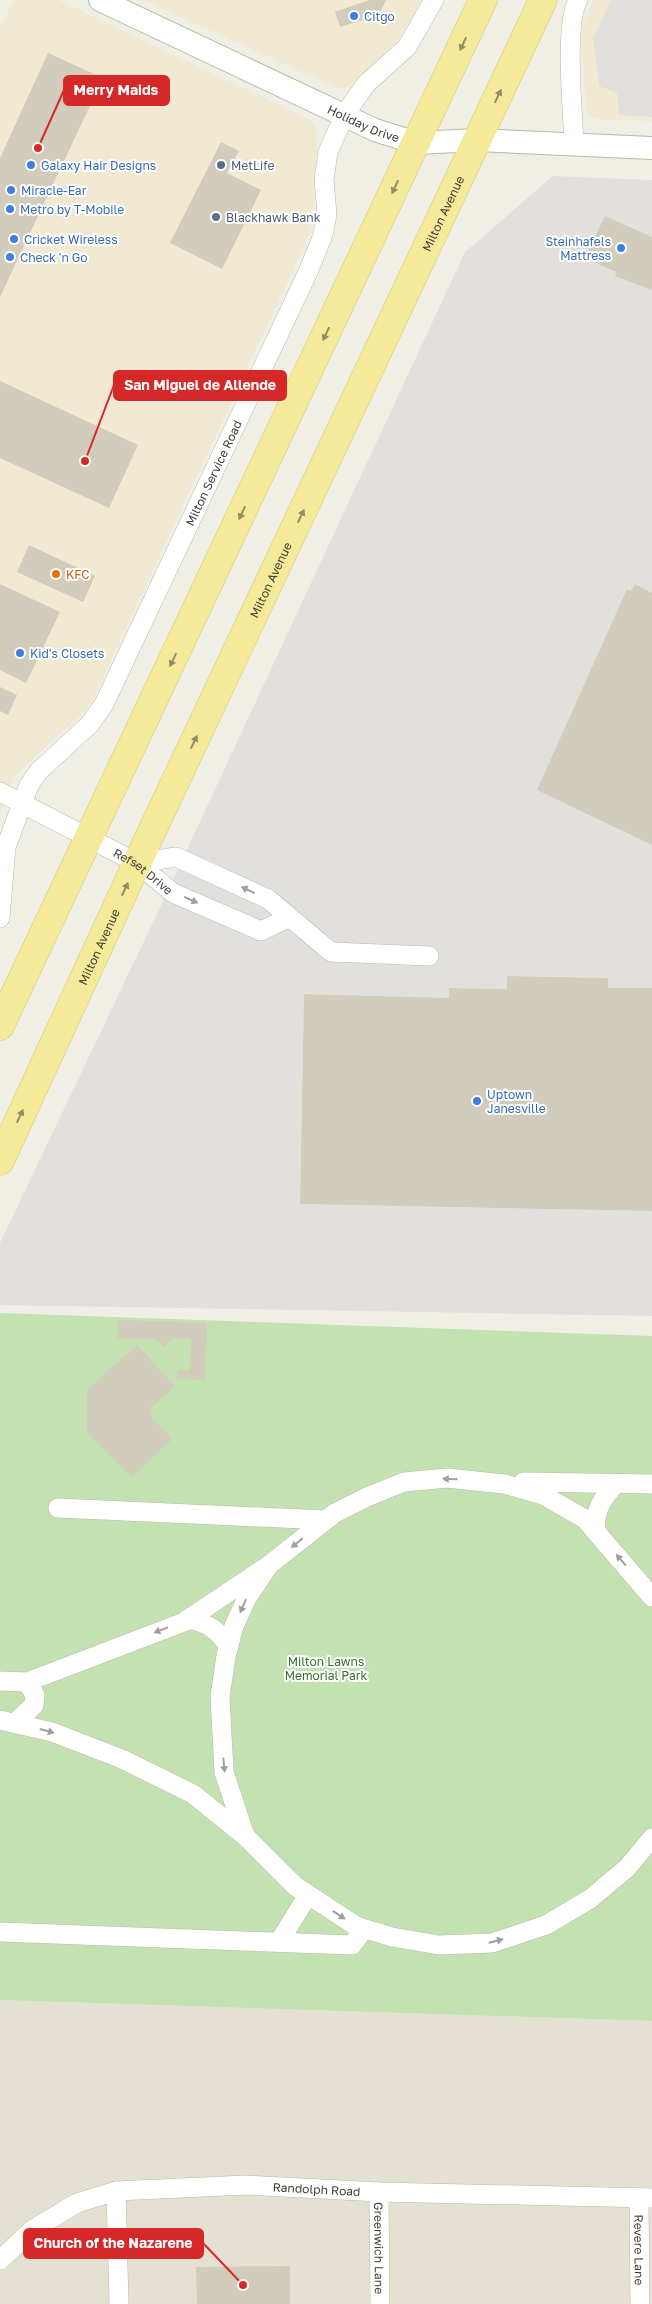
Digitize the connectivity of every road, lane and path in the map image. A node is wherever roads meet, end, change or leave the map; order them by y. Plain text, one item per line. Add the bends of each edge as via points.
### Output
1 (100, 0) edge
2 (434, 0) edge
3 (483, 0) edge
4 (543, 0) edge
5 (578, 0) edge
6 (345, 114) junction
7 (477, 140) junction
8 (416, 143) junction
9 (574, 144) junction
10 (652, 148) edge
11 (0, 792) edge
12 (22, 802) junction
13 (89, 837) junction
14 (137, 863) junction
15 (0, 918) edge
16 (288, 918) junction
17 (429, 956) dead end
18 (0, 1026) edge
19 (0, 1160) edge
20 (479, 1482) junction
21 (616, 1484) junction
22 (652, 1484) edge
23 (58, 1508) dead end
24 (325, 1520) junction
25 (596, 1532) junction
26 (270, 1565) junction
27 (652, 1597) edge
28 (188, 1619) junction
29 (229, 1647) junction
30 (0, 1681) edge
31 (27, 1682) junction
32 (8, 1721) edge
33 (246, 1836) junction
34 (652, 1838) edge
35 (308, 1895) junction
36 (364, 1929) junction
37 (0, 1932) edge
38 (279, 1942) junction
39 (116, 2191) junction
40 (379, 2192) junction
41 (645, 2198) edge
42 (0, 2260) edge
43 (118, 2304) edge
44 (380, 2304) edge
45 (640, 2304) edge

1 - 6 street, Holiday Drive
2 - 6 street, Milton Service Road via 407,47 366,84
3 -> 8 main road
7 -> 4 main road, Milton Avenue
5 - 9 street via 570,43
6 - 8 street, Holiday Drive via 375,130
6 - 12 street, Milton Service Road via 328,152 324,180 327,214 323,236 308,272 104,704 90,724 39,771
7 - 8 street, Holiday Drive
7 - 9 street, Holiday Drive
14 -> 7 main road, Milton Avenue
8 -> 13 main road
9 - 10 street, Holiday Drive
11 - 12 street, Refset Drive
12 - 13 street, Refset Drive
12 - 15 street, Milton Service Road via 6,847
13 - 14 street, Refset Drive
13 - 18 main road
16 -> 14 street via 268,899 176,857
14 -> 16 street, Refset Drive via 173,893 261,931
19 -> 14 main road, Milton Avenue
16 - 17 street via 331,952
20 - 21 street
20 -> 24 street via 447,1478 404,1482 367,1497
20 - 25 street via 504,1484 543,1495 585,1519
21 - 22 street
21 - 25 street via 599,1505
23 - 24 street
24 -> 26 street
27 -> 25 street
26 - 28 street
26 -> 29 street via 247,1598 234,1626
28 - 29 street via 204,1622 219,1632
28 -> 31 street
29 -> 33 street via 220,1697 224,1772
30 - 31 street
31 - 32 street via 35,1695 34,1705
32 -> 33 street via 52,1732 149,1772 194,1794
33 - 35 street
36 -> 34 street via 439,1945 492,1943 546,1925 590,1899 627,1868
35 -> 36 street
35 - 38 street
36 - 38 street via 352,1945
37 - 38 street
39 - 40 street, Randolph Road via 246,2185
39 - 42 street, Randolph Road via 70,2208 32,2230
39 - 43 street
40 - 41 street, Randolph Road
40 - 44 street, Greenwich Lane
41 - 45 street, Revere Lane

